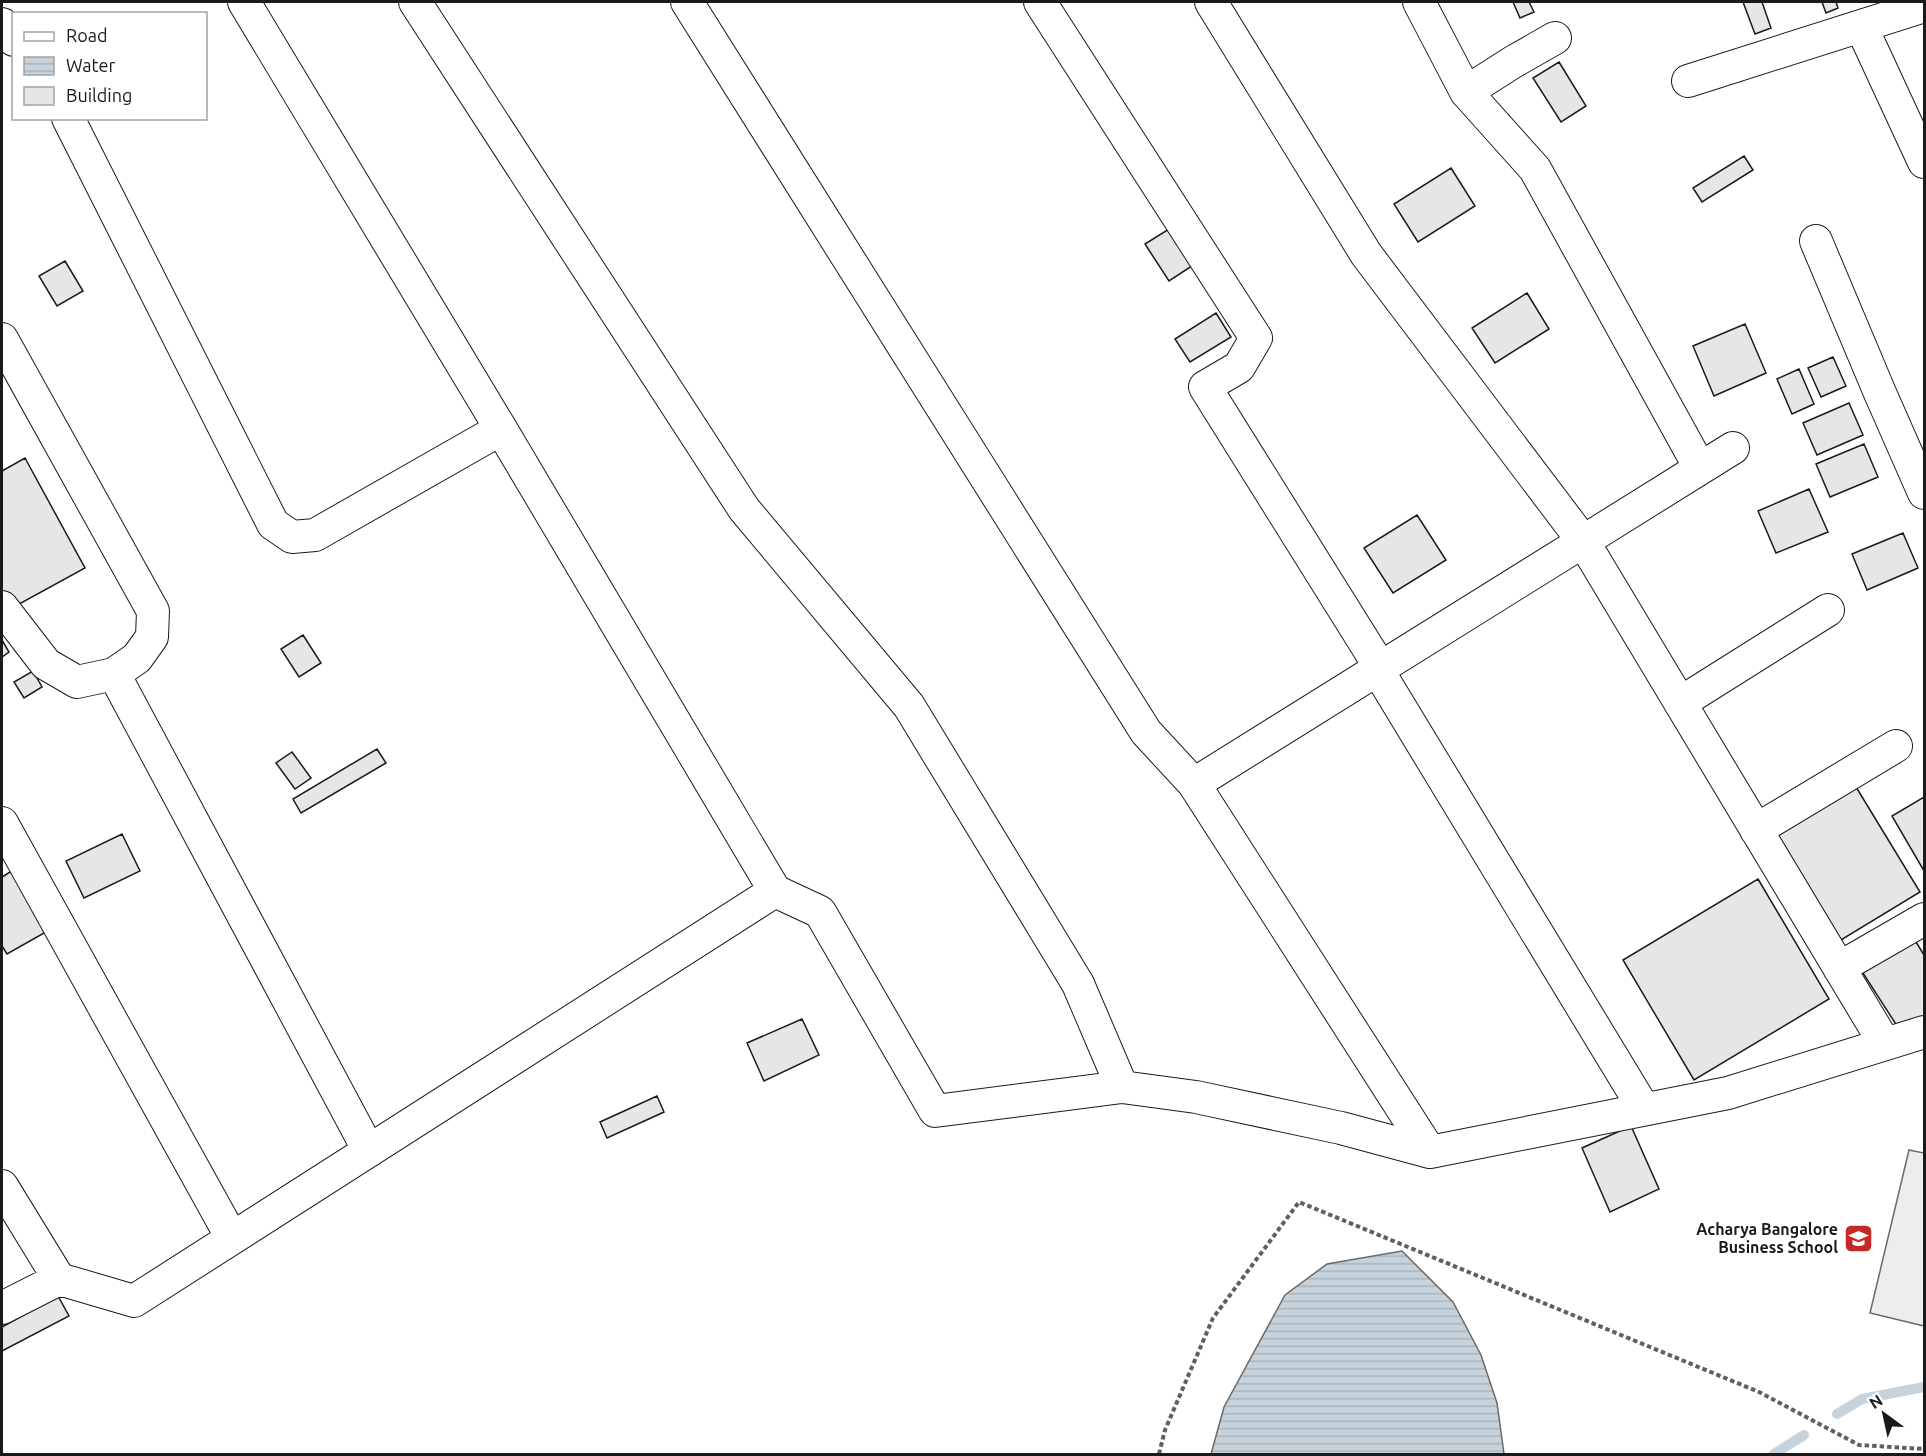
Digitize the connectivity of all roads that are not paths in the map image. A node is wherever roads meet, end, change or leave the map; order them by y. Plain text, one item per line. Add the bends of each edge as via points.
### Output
1 (244, 2) edge
2 (415, 2) edge
3 (687, 2) edge
4 (1040, 2) edge
5 (1211, 2) edge
6 (1419, 2) edge
7 (1924, 6) edge
8 (2, 24) edge
9 (1861, 26) junction
10 (12, 37) edge
11 (1555, 38) dead end
12 (1688, 81) dead end
13 (1466, 92) junction
14 (69, 120) edge
15 (1924, 162) edge
16 (1816, 241) dead end
17 (2, 339) edge
18 (501, 429) junction
19 (1733, 448) dead end
20 (1700, 468) junction
21 (1924, 493) edge
22 (1583, 541) junction
23 (2, 607) edge
24 (1828, 610) dead end
25 (1377, 669) junction
26 (114, 674) junction
27 (1680, 703) junction
28 (1896, 747) dead end
29 (1194, 783) junction
30 (2, 823) edge
31 (1756, 830) junction
32 (775, 891) junction
33 (1924, 919) edge
34 (1839, 968) junction
35 (1924, 1032) edge
36 (1885, 1044) junction
37 (1122, 1087) junction
38 (1644, 1109) junction
39 (369, 1150) junction
40 (1430, 1152) junction
41 (2, 1186) edge
42 (232, 1238) junction
43 (59, 1279) junction
44 (2, 1308) edge

1 - 18 street
2 - 37 street via 744,509 909,706 1078,984
3 - 29 street via 1146,732
4 - 25 street via 1256,338 1239,367 1205,387 1380,667
5 - 22 street via 1366,255
6 - 13 street
7 - 9 street
8 - 10 street
9 - 12 street
9 - 15 street
11 - 13 street
13 - 20 street via 1535,169
14 - 18 street via 273,524 292,537 315,535
16 - 21 street
17 - 26 street via 153,611 152,637 137,658
18 - 32 street
19 - 20 street
20 - 22 street
22 - 25 street
22 - 27 street
23 - 26 street via 46,664 77,682
24 - 27 street
25 - 29 street
25 - 38 street
26 - 39 street
27 - 31 street
28 - 31 street
29 - 40 street
30 - 42 street
31 - 34 street
32 - 37 street via 820,912 935,1111
32 - 39 street
33 - 34 street
34 - 36 street
35 - 36 street
36 - 38 street via 1728,1093
37 - 40 street via 1196,1097
38 - 40 street
39 - 42 street
41 - 43 street
42 - 43 street via 134,1301
43 - 44 street

